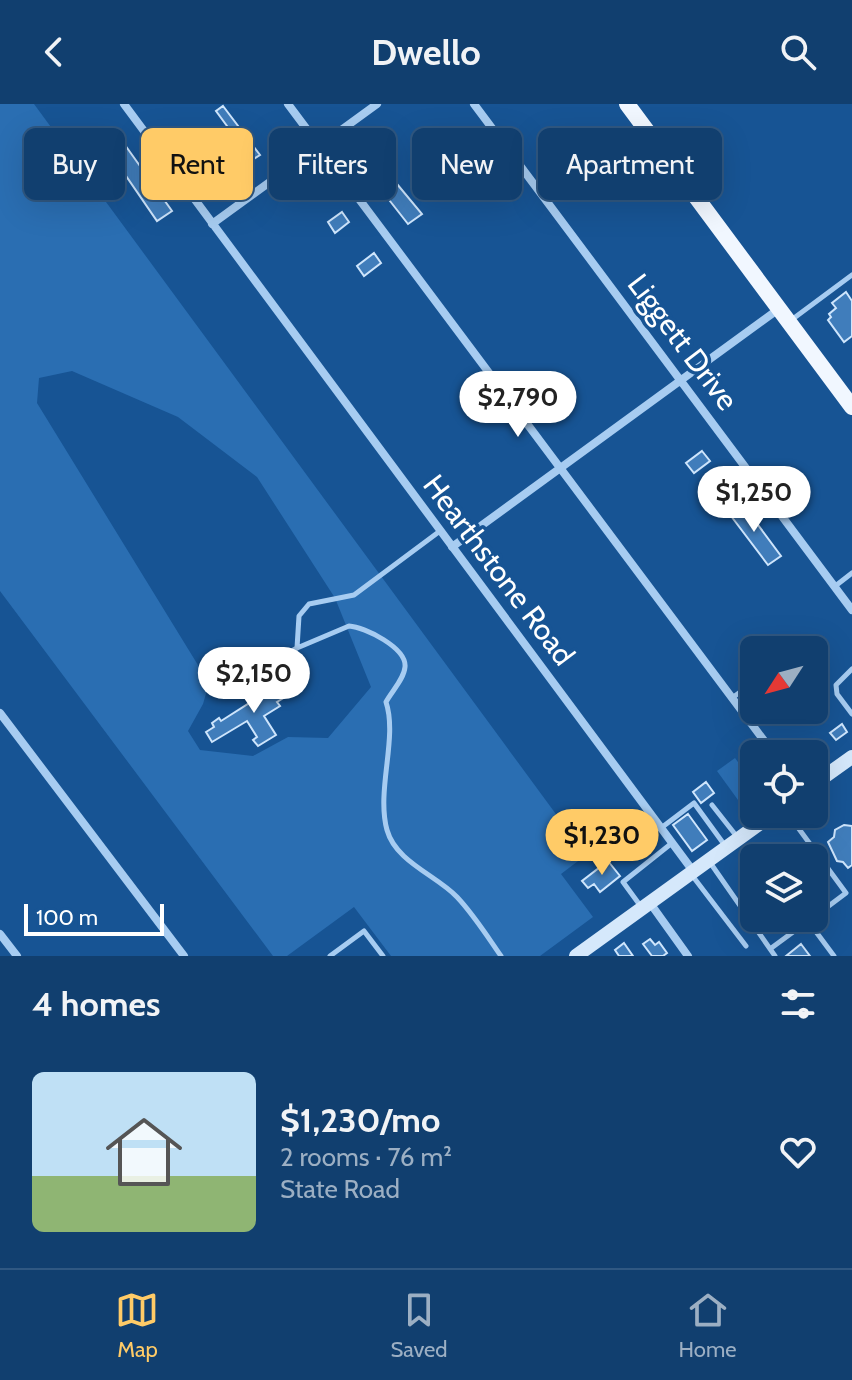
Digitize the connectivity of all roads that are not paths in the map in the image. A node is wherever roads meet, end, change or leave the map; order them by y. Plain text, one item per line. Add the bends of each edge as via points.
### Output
1 (124, 104) edge
2 (288, 104) edge
3 (377, 104) edge
4 (474, 104) edge
5 (627, 104) edge
6 (306, 128) edge
7 (343, 128) edge
8 (269, 182) edge
9 (360, 200) edge
10 (212, 224) junction
11 (852, 275) edge
12 (785, 314) junction
13 (681, 379) junction
14 (850, 399) edge
15 (560, 469) junction
16 (440, 531) junction
17 (452, 547) junction
18 (850, 575) edge
19 (852, 583) edge
20 (834, 587) junction
21 (852, 610) edge
22 (297, 648) junction
23 (852, 669) edge
24 (239, 681) dead end
25 (740, 692) edge
26 (732, 698) junction
27 (0, 713) edge
28 (852, 714) edge
29 (764, 740) edge
30 (850, 761) edge
31 (828, 775) edge
32 (712, 805) dead end
33 (722, 817) junction
34 (660, 826) junction
35 (711, 826) junction
36 (753, 828) edge
37 (672, 843) junction
38 (732, 843) junction
39 (613, 858) dead end
40 (709, 861) junction
41 (828, 868) edge
42 (692, 872) junction
43 (646, 906) junction
44 (828, 906) edge
45 (793, 932) edge
46 (819, 932) edge
47 (0, 934) edge
48 (746, 946) dead end
49 (770, 949) junction
50 (17, 956) edge
51 (184, 956) edge
52 (330, 956) edge
53 (383, 956) edge
54 (501, 956) edge
55 (576, 956) edge
56 (688, 956) edge
57 (775, 956) edge
58 (834, 956) edge

1 - 10 street, Hearthstone Road
2 - 6 street
3 - 7 street
4 - 13 street, Liggett Drive
5 - 12 main road
8 - 10 street
9 - 15 street
10 - 16 street, Hearthstone Road
11 - 12 lane
12 - 13 street
12 - 14 main road
13 - 15 street
13 - 20 street, Liggett Drive
15 - 17 street
15 - 26 street
16 - 17 street, Hearthstone Road
16 - 22 lane via 354,595 309,604 299,616
17 - 34 street, Hearthstone Road
18 - 19 lane
18 - 20 lane
20 - 21 street, Liggett Drive
22 - 24 lane
22 - 54 lane via 359,626 403,658 402,675 386,702 391,716 385,765 388,832 406,857 454,894
23 - 28 lane via 836,685
25 - 26 lane
26 - 29 street
27 - 51 street
30 - 31 main road
32 - 33 lane
33 - 35 lane
33 - 38 lane
34 - 35 lane via 694,803
34 - 37 street, Hearthstone Road
34 - 39 lane
35 - 38 lane
36 - 38 main road
37 - 42 street, Hearthstone Road
37 - 43 lane via 623,882
38 - 40 main road
40 - 42 main road
40 - 49 lane
41 - 44 lane via 846,893
42 - 43 main road
42 - 48 lane
43 - 55 main road
43 - 56 street
45 - 49 lane
46 - 58 lane
47 - 50 street
49 - 57 lane
52 - 53 lane via 364,931

